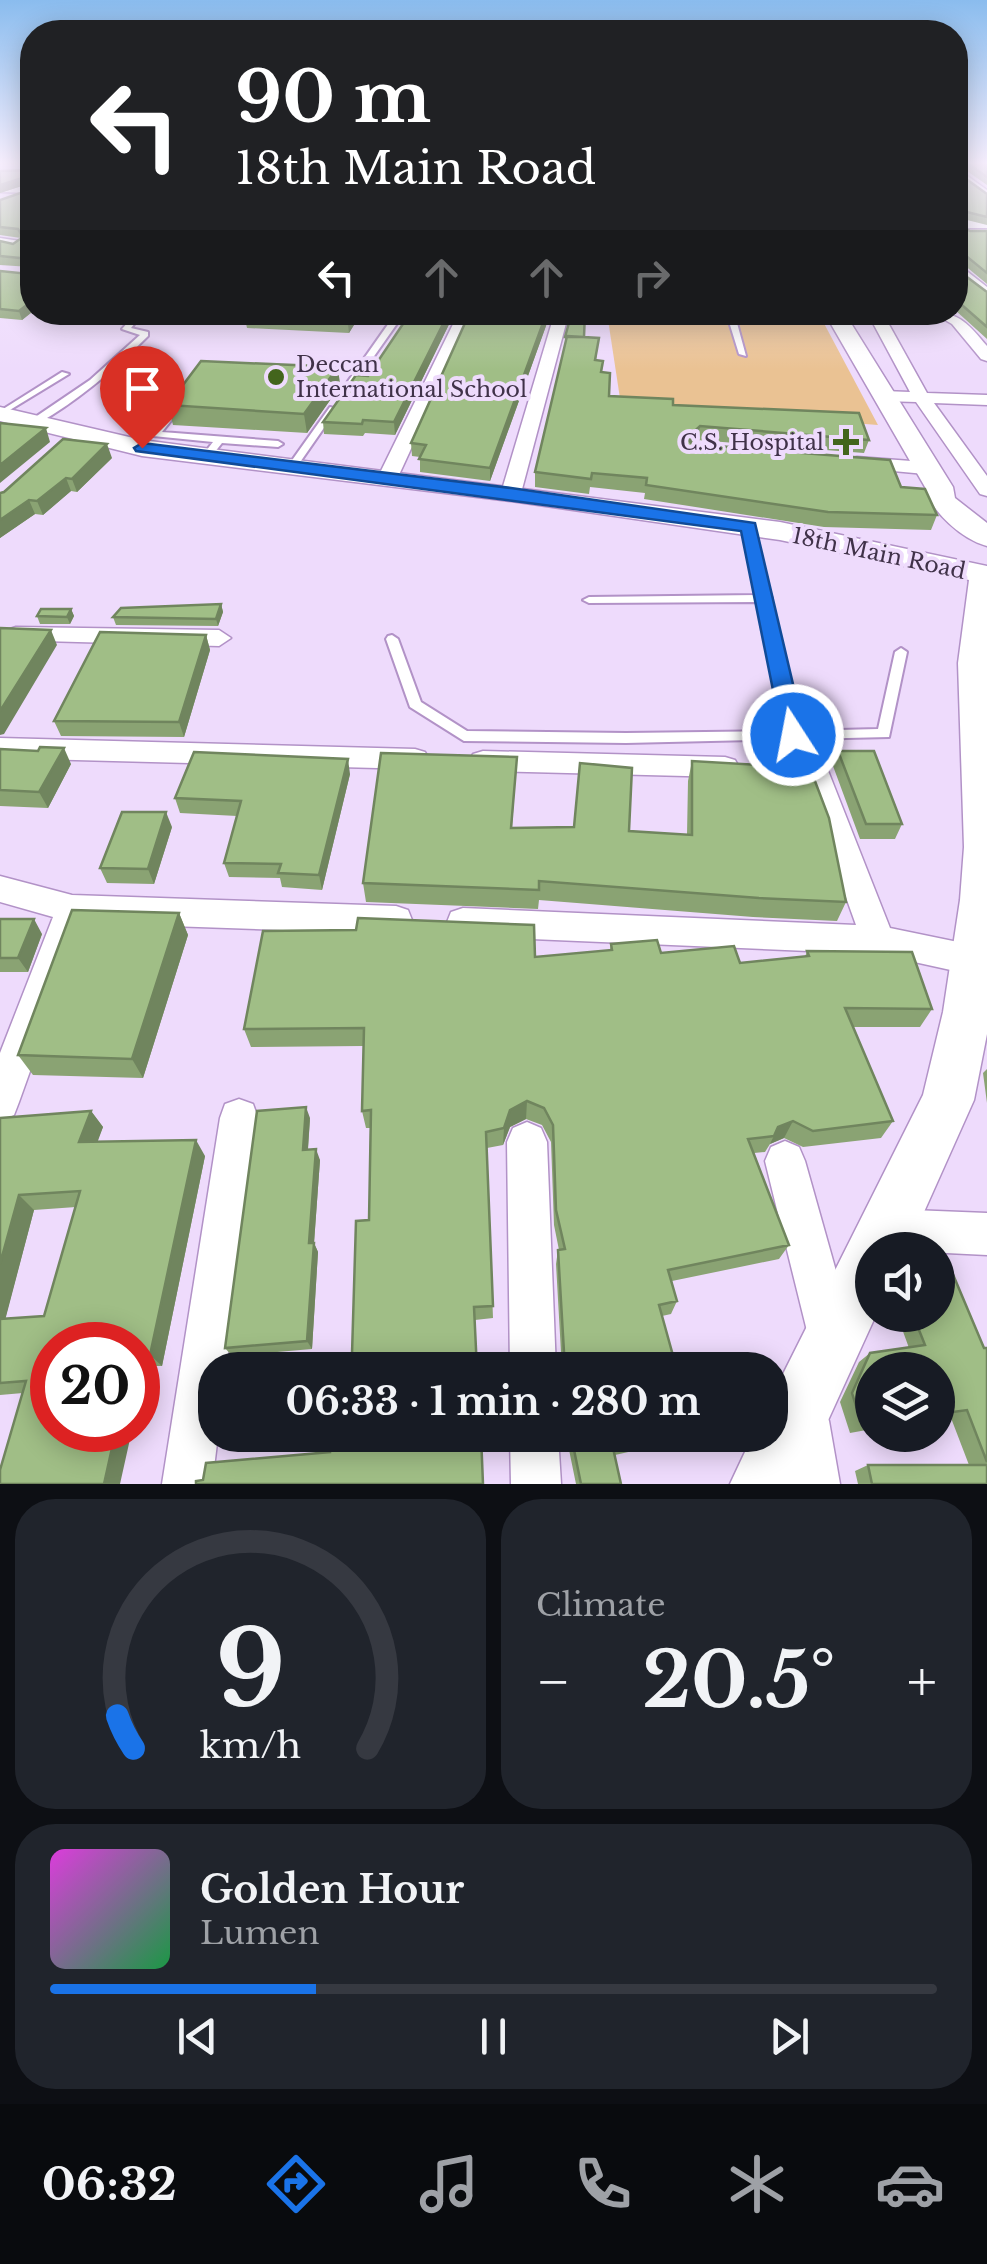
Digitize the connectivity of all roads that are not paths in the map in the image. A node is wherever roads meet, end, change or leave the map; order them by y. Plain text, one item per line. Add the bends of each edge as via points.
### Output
1 (0, 242) edge
2 (16, 244) edge
3 (968, 277) edge
4 (987, 294) edge
5 (130, 325) edge
6 (389, 325) edge
7 (461, 325) edge
8 (559, 325) edge
9 (734, 325) edge
10 (842, 325) edge
11 (881, 325) edge
12 (960, 325) edge
13 (742, 354) dead end
14 (987, 356) edge
15 (65, 374) dead end
16 (188, 394) edge
17 (883, 396) junction
18 (922, 398) junction
19 (987, 400) edge
20 (0, 414) edge
21 (34, 422) junction
22 (74, 432) junction
23 (214, 448) junction
24 (49, 454) edge
25 (286, 455) junction
26 (830, 461) edge
27 (388, 477) junction
28 (932, 477) junction
29 (987, 490) edge
30 (511, 493) junction
31 (987, 514) edge
32 (748, 527) junction
33 (986, 563) edge
34 (766, 598) junction
35 (589, 600) dead end
36 (220, 638) dead end
37 (392, 640) dead end
38 (901, 652) dead end
39 (0, 657) edge
40 (793, 735) junction
41 (0, 748) edge
42 (0, 889) edge
43 (72, 909) junction
44 (878, 940) junction
45 (981, 963) edge
46 (0, 1102) edge
47 (238, 1118) dead end
48 (526, 1142) dead end
49 (786, 1162) dead end
50 (886, 1232) edge
51 (987, 1234) edge
52 (955, 1238) edge
53 (855, 1296) edge
54 (833, 1341) junction
55 (532, 1352) edge
56 (802, 1405) junction
57 (535, 1452) edge
58 (187, 1484) edge
59 (536, 1484) edge
60 (764, 1484) edge
61 (815, 1484) edge

1 - 2 street
3 - 4 street
5 - 21 lane via 126,329 145,334 132,348
6 - 25 lane
7 - 27 street
8 - 30 street
9 - 13 lane
10 - 17 street
11 - 18 street
12 - 14 street
15 - 20 lane
16 - 23 lane via 156,434
17 - 18 street
17 - 28 street
18 - 19 street
18 - 29 street
20 - 21 street, 18th Main Road
21 - 22 street, 18th Main Road
22 - 23 street, 18th Main Road via 142,448
22 - 24 street
23 - 25 street, 18th Main Road
25 - 27 street, 18th Main Road
26 - 28 street
27 - 30 street, 18th Main Road
28 - 31 street
28 - 33 street
30 - 32 street, 18th Main Road
32 - 33 street, 18th Main Road
32 - 34 lane
33 - 45 street via 975,663 985,847
34 - 35 lane
34 - 40 lane
36 - 39 street via 18,630
37 - 40 lane via 415,704 464,736
38 - 40 lane via 884,734
41 - 44 street via 814,770
42 - 43 street
43 - 44 street
43 - 46 street
44 - 45 street
45 - 50 street via 948,1100
47 - 58 street
48 - 55 street
49 - 54 street
51 - 52 street
53 - 54 street
54 - 56 street
56 - 60 street
56 - 61 street
57 - 59 street

